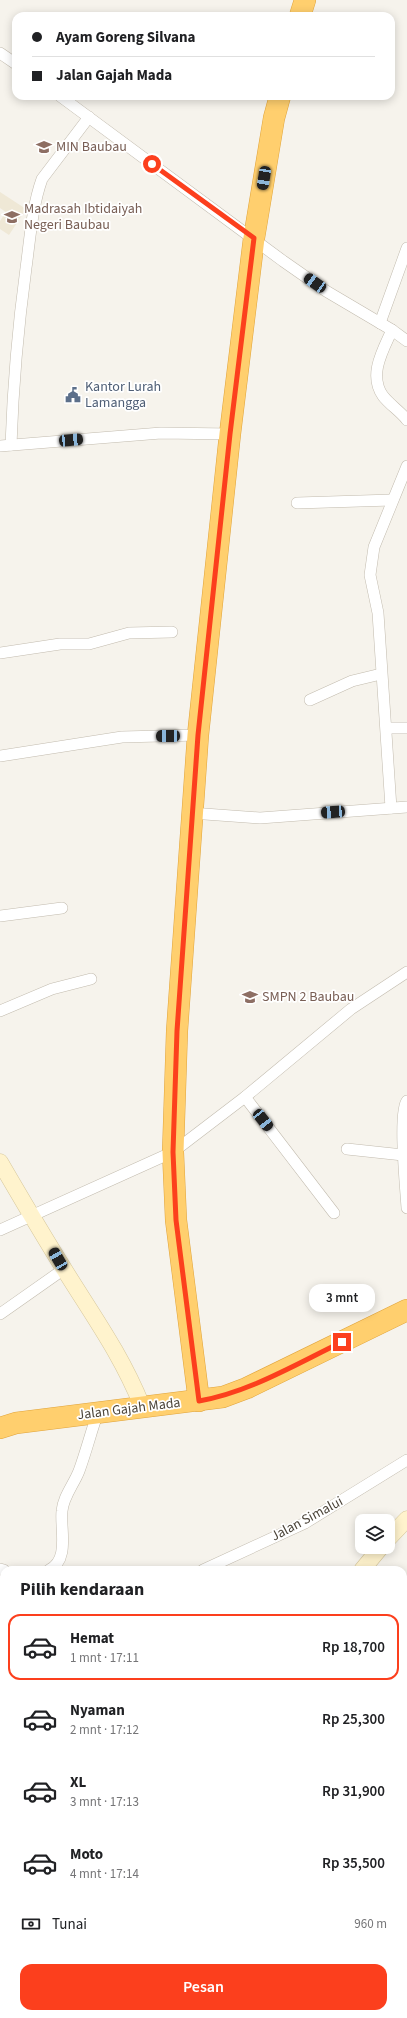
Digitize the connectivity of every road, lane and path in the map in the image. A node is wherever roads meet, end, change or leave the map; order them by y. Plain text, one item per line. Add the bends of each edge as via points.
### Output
1 (305, 0) edge
2 (301, 12) edge
3 (0, 53) edge
4 (12, 61) edge
5 (66, 100) edge
6 (279, 100) edge
7 (89, 117) junction
8 (254, 238) junction
9 (407, 248) edge
10 (380, 323) junction
11 (392, 330) junction
12 (407, 341) edge
13 (407, 420) edge
14 (230, 434) junction
15 (6, 445) edge
16 (407, 466) edge
17 (392, 500) junction
18 (297, 503) dead end
19 (172, 632) dead end
20 (0, 653) edge
21 (381, 674) junction
22 (310, 700) dead end
23 (387, 728) junction
24 (407, 728) edge
25 (198, 735) junction
26 (0, 756) edge
27 (407, 807) edge
28 (391, 808) junction
29 (191, 813) junction
30 (62, 908) dead end
31 (0, 916) edge
32 (407, 972) edge
33 (91, 979) dead end
34 (0, 1011) edge
35 (245, 1097) junction
36 (407, 1101) edge
37 (347, 1149) dead end
38 (173, 1152) junction
39 (403, 1155) junction
40 (0, 1162) edge
41 (407, 1208) edge
42 (334, 1213) dead end
43 (32, 1216) junction
44 (0, 1230) edge
45 (64, 1269) junction
46 (0, 1314) edge
47 (404, 1314) edge
48 (199, 1401) junction
49 (142, 1406) junction
50 (98, 1412) junction
51 (0, 1428) edge
52 (407, 1460) edge
53 (407, 1519) edge
54 (395, 1532) edge
55 (375, 1554) edge
56 (55, 1566) edge
57 (212, 1566) edge
58 (365, 1566) edge

1 - 2 highway
3 - 4 street
5 - 7 street
6 - 8 highway
7 - 8 street
7 - 15 street via 42,178 39,187 20,313
8 - 10 street via 326,291
8 - 14 highway
9 - 10 street
10 - 11 street
11 - 12 street
11 - 13 street via 377,364 376,377 382,394
14 - 15 street via 160,433
14 - 25 highway
16 - 17 street
17 - 18 street
17 - 21 street via 374,546 370,575 378,613
19 - 20 street via 130,633 89,644 60,644
21 - 22 street via 352,681
21 - 23 street
23 - 24 street
23 - 28 street
25 - 26 street via 122,737
25 - 29 highway
27 - 28 street
28 - 29 street via 260,818
29 - 38 highway via 177,1031
30 - 31 street
32 - 35 street via 350,1009
33 - 34 street via 52,989
35 - 38 street
35 - 42 street
36 - 39 street via 404,1110
37 - 39 street
38 - 43 street
38 - 48 highway via 176,1220
39 - 41 street
40 - 43 street
43 - 44 street
43 - 45 street
45 - 46 street
45 - 49 street via 108,1336 130,1375
47 - 48 highway, Jalan Gajah Mada via 247,1388 223,1397
48 - 49 highway, Jalan Gajah Mada
49 - 50 highway, Jalan Gajah Mada
50 - 51 highway, Jalan Gajah Mada via 16,1423
50 - 56 street via 79,1471 62,1509 62,1550
52 - 57 street, Jalan Simalui via 306,1523
53 - 54 street
55 - 58 street

